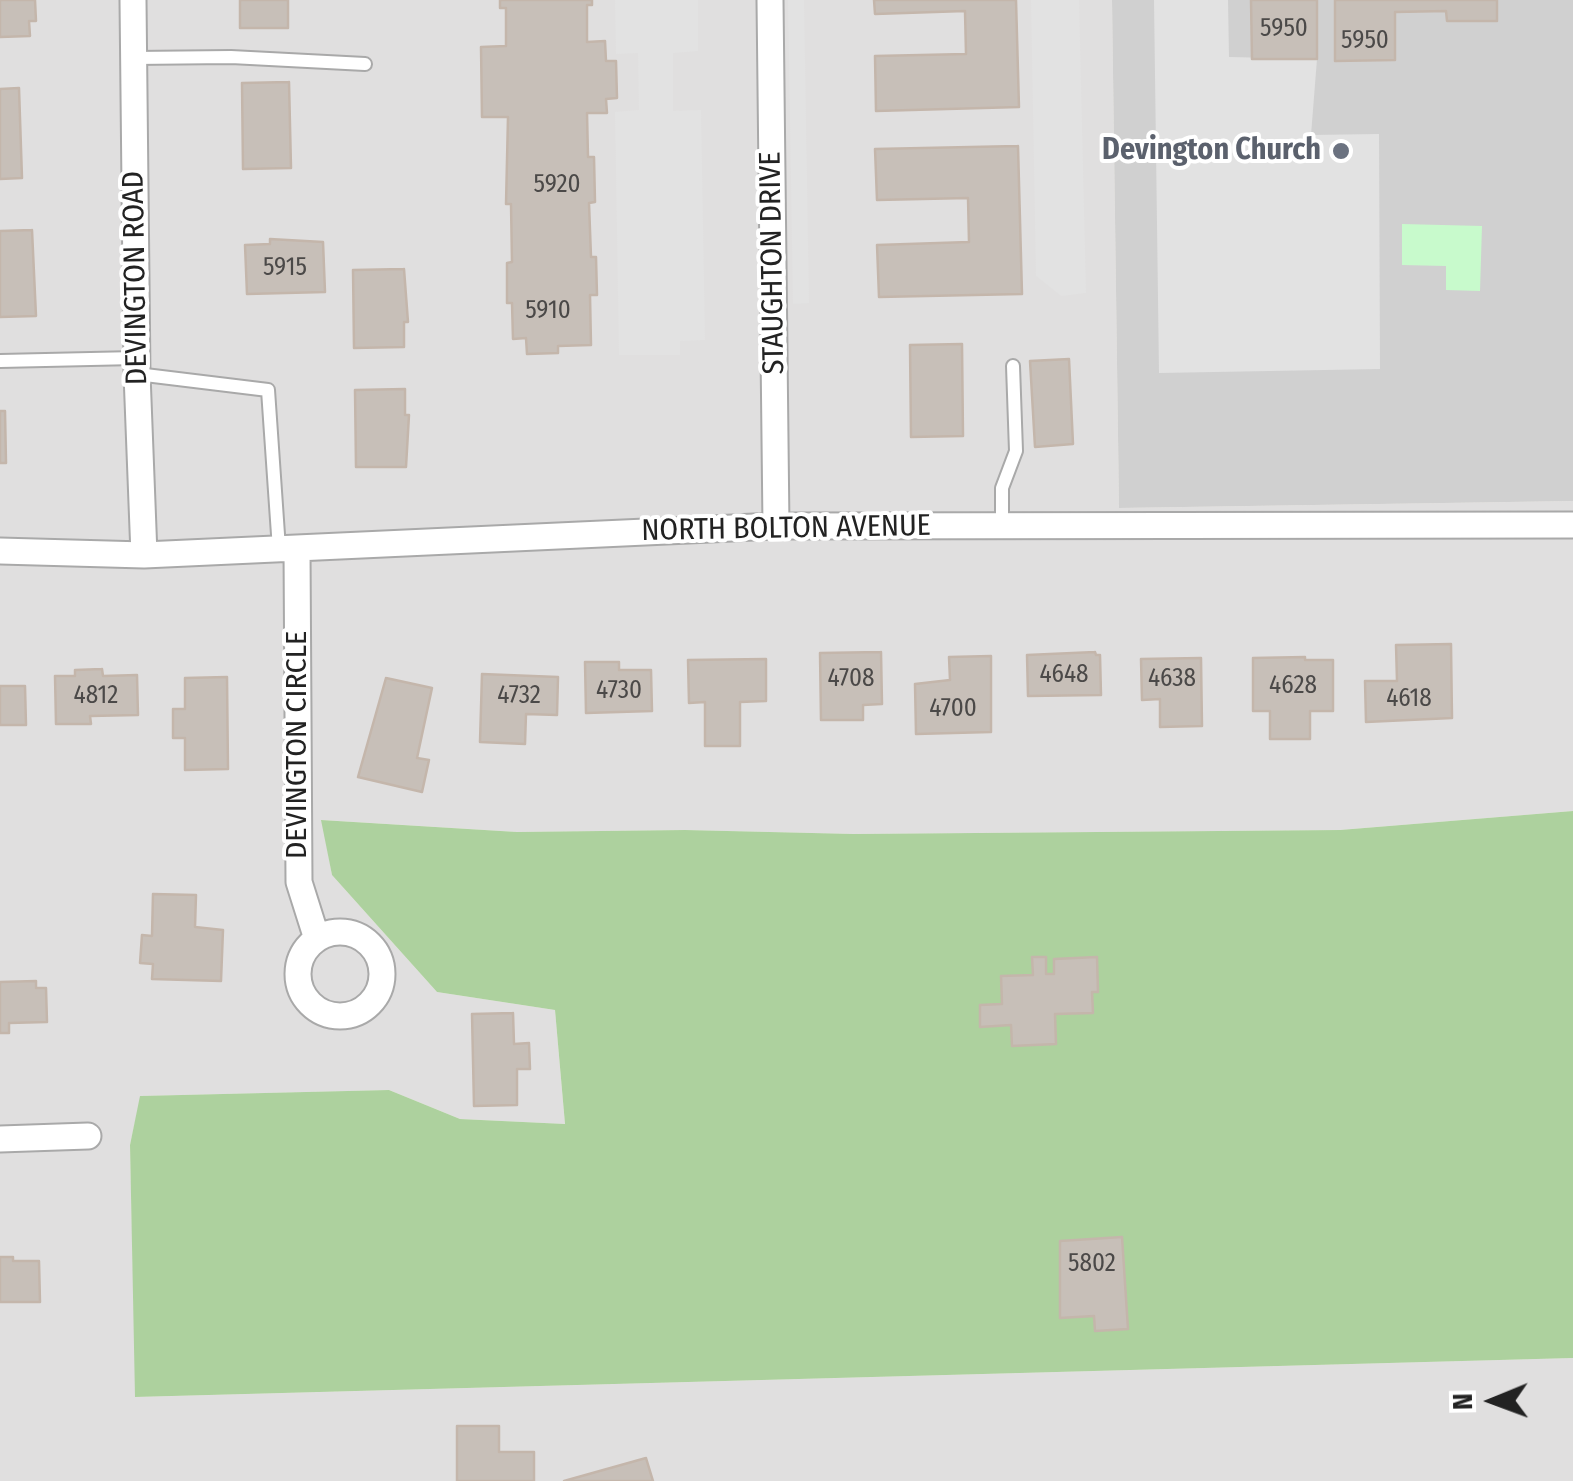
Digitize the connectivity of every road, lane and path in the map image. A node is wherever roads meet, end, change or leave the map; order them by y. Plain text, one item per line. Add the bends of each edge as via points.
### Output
1 (132, 0) edge
2 (770, 0) edge
3 (133, 58) junction
4 (365, 64) dead end
5 (0, 361) edge
6 (137, 366) junction
7 (1012, 366) dead end
8 (1573, 525) edge
9 (776, 526) junction
10 (1002, 526) junction
11 (288, 549) junction
12 (0, 551) edge
13 (144, 556) junction
14 (317, 939) dead end
15 (88, 1136) dead end
16 (0, 1139) edge

1 - 3 street, DEVINGTON ROAD
2 - 9 street, STAUGHTON DRIVE
3 - 4 lane
3 - 6 street, DEVINGTON ROAD
5 - 6 lane
6 - 11 lane via 268,390
6 - 13 street, DEVINGTON ROAD
7 - 10 lane via 1016,451 1002,488
8 - 10 street, NORTH BOLTON AVENUE
9 - 10 street, NORTH BOLTON AVENUE
9 - 11 street, NORTH BOLTON AVENUE
11 - 13 street, NORTH BOLTON AVENUE
11 - 14 street, DEVINGTON CIRCLE via 300,882
12 - 13 street, NORTH BOLTON AVENUE
15 - 16 street

